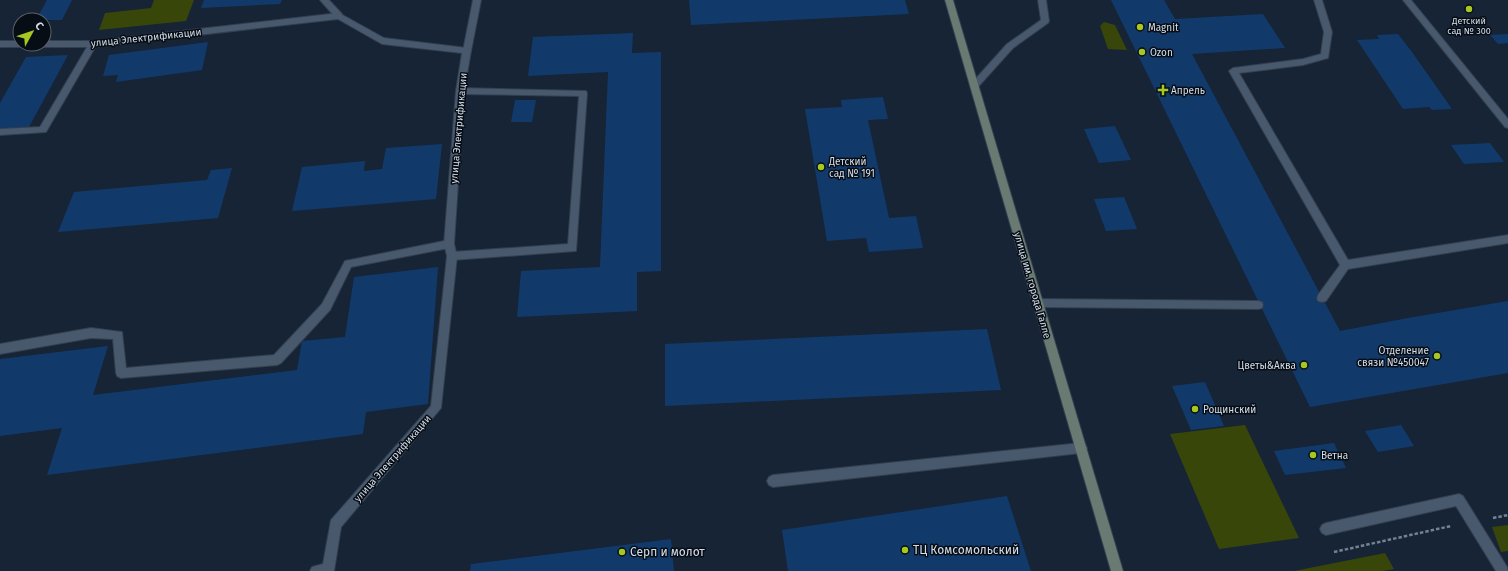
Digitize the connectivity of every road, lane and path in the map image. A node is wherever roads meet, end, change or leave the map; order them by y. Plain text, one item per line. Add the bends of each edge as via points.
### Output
1 (324, 0) edge
2 (478, 0) edge
3 (949, 0) edge
4 (1042, 0) edge
5 (1318, 0) edge
6 (1407, 0) edge
7 (339, 16) junction
8 (0, 44) edge
9 (93, 44) junction
10 (467, 51) junction
11 (974, 86) junction
12 (460, 91) junction
13 (1508, 125) edge
14 (0, 132) edge
15 (1508, 239) edge
16 (448, 244) junction
17 (452, 256) junction
18 (1345, 265) junction
19 (1322, 298) dead end
20 (1038, 303) junction
21 (1258, 305) dead end
22 (0, 349) edge
23 (1080, 448) junction
24 (773, 481) dead end
25 (1508, 515) edge
26 (1472, 522) junction
27 (1326, 529) dead end
28 (1334, 552) dead end
29 (324, 570) edge
30 (1117, 571) edge
31 (1503, 571) edge

1 - 7 street
2 - 10 street, улица Электрификации
3 - 11 main road, улица им. города Галле
4 - 11 street via 1044,21 1010,46
5 - 18 street via 1328,32 1325,56 1303,62 1233,71
6 - 13 street
7 - 9 street, улица Электрификации
7 - 10 street via 382,41
8 - 9 street, улица Электрификации
9 - 14 street via 43,130
10 - 12 street, улица Электрификации
11 - 20 main road, улица им. города Галле
12 - 16 street, улица Электрификации
12 - 17 street via 582,93 573,248
15 - 18 street
16 - 17 street, улица Электрификации
16 - 22 street via 348,264 326,307 277,360 121,372 118,335 91,334
17 - 29 street, улица Электрификации via 436,408 336,524
18 - 19 street
20 - 21 street
20 - 23 main road, улица им. города Галле
23 - 24 street
23 - 30 main road, улица им. города Галле
25 - 26 path
26 - 27 street via 1459,500
26 - 28 path
26 - 31 street

